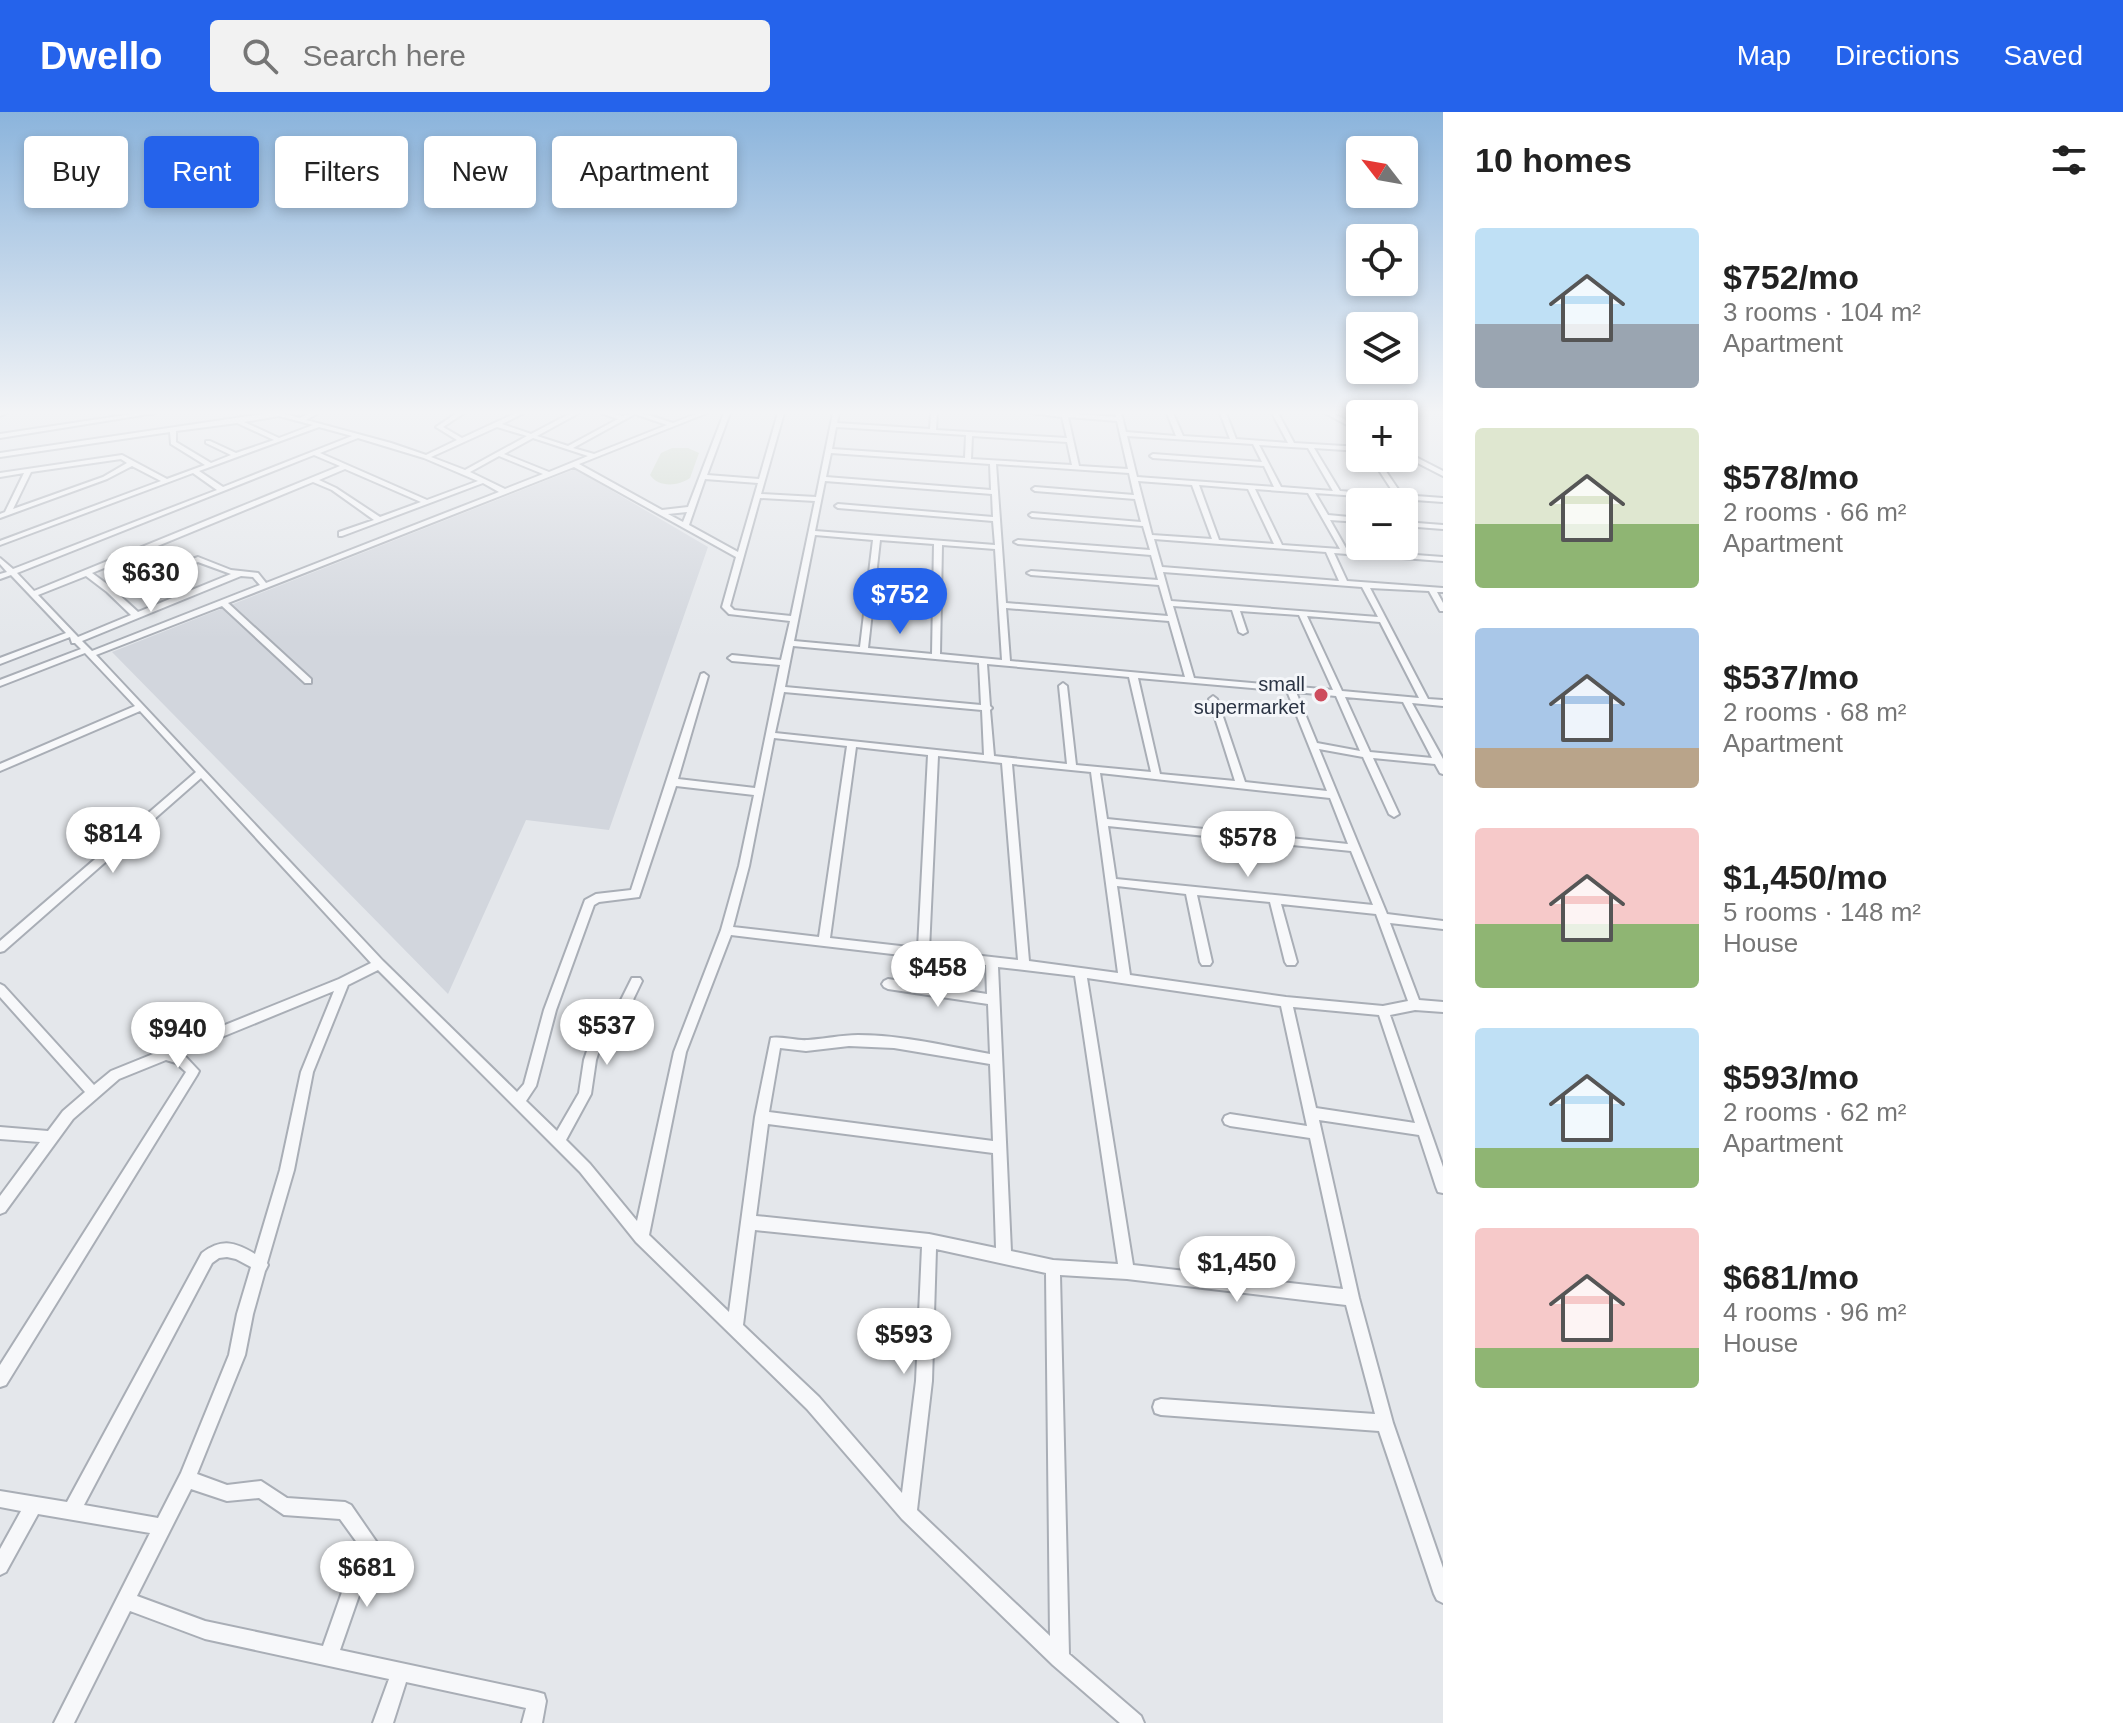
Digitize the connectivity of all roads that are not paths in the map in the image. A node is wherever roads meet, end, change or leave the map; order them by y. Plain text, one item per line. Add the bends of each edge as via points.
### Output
1 (18, 488) edge
2 (74, 488) edge
3 (147, 488) edge
4 (219, 488) edge
5 (227, 488) edge
6 (290, 488) edge
7 (332, 488) edge
8 (394, 488) edge
9 (464, 488) edge
10 (497, 488) edge
11 (514, 488) edge
12 (619, 488) edge
13 (699, 488) edge
14 (761, 488) edge
15 (821, 488) edge
16 (944, 488) edge
17 (995, 488) edge
18 (1136, 488) edge
19 (1197, 488) edge
20 (1251, 488) edge
21 (1256, 488) edge
22 (1335, 488) edge
23 (1035, 489) dead end
24 (1279, 489) joint
25 (222, 490) junction
26 (505, 492) junction
27 (995, 492) junction
28 (1311, 492) junction
29 (1338, 494) junction
30 (1346, 495) edge
31 (759, 496) junction
32 (1138, 497) junction
33 (818, 499) junction
34 (1418, 499) edge
35 (1443, 500) edge
36 (427, 502) junction
37 (838, 506) dead end
38 (691, 509) junction
39 (663, 512) junction
40 (4, 514) edge
41 (1032, 515) dead end
42 (1325, 517) junction
43 (997, 519) junction
44 (1346, 519) edge
45 (379, 520) junction
46 (686, 524) junction
47 (1146, 524) junction
48 (1418, 525) edge
49 (1443, 527) edge
50 (812, 533) junction
51 (342, 534) dead end
52 (877, 537) junction
53 (1150, 537) junction
54 (1018, 542) dead end
55 (1216, 542) junction
56 (0, 543) edge
57 (938, 543) junction
58 (999, 547) junction
59 (1279, 547) junction
60 (1329, 551) junction
61 (1345, 552) junction
62 (1155, 553) junction
63 (741, 557) junction
64 (1443, 559) edge
65 (0, 560) edge
66 (1159, 569) junction
67 (86, 572) junction
68 (1031, 573) dead end
69 (238, 574) junction
70 (6, 575) edge
71 (1163, 583) junction
72 (1344, 583) junction
73 (1365, 585) junction
74 (265, 586) junction
75 (1431, 589) junction
76 (110, 590) junction
77 (1443, 590) edge
78 (32, 595) junction
79 (223, 603) junction
80 (1169, 603) junction
81 (1002, 605) junction
82 (1235, 607) junction
83 (1443, 609) edge
84 (1302, 613) junction
85 (136, 615) junction
86 (795, 619) junction
87 (1173, 619) junction
88 (1383, 620) junction
89 (1243, 632) dead end
90 (791, 643) junction
91 (80, 645) junction
92 (864, 648) junction
93 (936, 655) junction
94 (732, 658) dead end
95 (0, 661) edge
96 (983, 661) junction
97 (785, 663) junction
98 (1006, 663) junction
99 (1133, 674) junction
100 (704, 676) dead end
101 (1190, 680) junction
102 (308, 681) dead end
103 (0, 683) edge
104 (1063, 686) dead end
105 (1290, 688) junction
106 (781, 689) junction
107 (1340, 693) junction
108 (1213, 699) dead end
109 (1406, 699) junction
110 (1425, 701) junction
111 (1443, 703) edge
112 (141, 707) junction
113 (988, 708) junction
114 (771, 735) junction
115 (852, 744) junction
116 (1312, 745) junction
117 (933, 754) junction
118 (1368, 755) junction
119 (989, 758) junction
120 (1007, 761) junction
121 (1441, 765) edge
122 (1072, 767) junction
123 (0, 768) edge
124 (1095, 770) junction
125 (201, 773) junction
126 (1156, 775) junction
127 (672, 782) junction
128 (1241, 785) junction
129 (759, 792) junction
130 (1332, 795) junction
131 (1394, 814) dead end
132 (1103, 822) junction
133 (1353, 848) junction
134 (1112, 882) junction
135 (1191, 890) junction
136 (1274, 899) junction
137 (1381, 914) junction
138 (1443, 925) edge
139 (727, 930) junction
140 (824, 940) junction
141 (0, 948) edge
142 (923, 955) junction
143 (992, 962) junction
144 (1206, 962) dead end
145 (1291, 962) dead end
146 (379, 964) junction
147 (1024, 966) junction
148 (1080, 972) junction
149 (1125, 979) junction
150 (636, 981) dead end
151 (343, 982) junction
152 (888, 984) dead end
153 (0, 989) edge
154 (993, 1000) junction
155 (1286, 1002) junction
156 (1415, 1005) junction
157 (1443, 1007) edge
158 (1383, 1011) junction
159 (167, 1055) junction
160 (995, 1060) junction
161 (93, 1092) junction
162 (518, 1101) junction
163 (1310, 1113) junction
164 (762, 1117) junction
165 (1230, 1120) dead end
166 (1422, 1130) junction
167 (0, 1133) edge
168 (1314, 1133) junction
169 (49, 1137) junction
170 (558, 1142) junction
171 (999, 1148) junction
172 (1443, 1187) edge
173 (0, 1207) edge
174 (748, 1222) junction
175 (641, 1237) junction
176 (929, 1241) junction
177 (1004, 1257) junction
178 (261, 1265) junction
179 (1053, 1267) junction
180 (1127, 1272) junction
181 (1352, 1298) junction
182 (735, 1326) junction
183 (0, 1379) edge
184 (1161, 1407) dead end
185 (1385, 1423) junction
186 (187, 1479) junction
187 (0, 1499) edge
188 (34, 1505) junction
189 (71, 1512) junction
190 (908, 1513) junction
191 (163, 1527) junction
192 (0, 1566) edge
193 (1443, 1594) edge
194 (126, 1601) junction
195 (329, 1654) junction
196 (1060, 1658) junction
197 (401, 1671) junction
198 (64, 1723) edge
199 (383, 1723) edge
200 (532, 1723) edge
201 (1134, 1723) edge

1 - 40 street
2 - 40 street
3 - 56 street
4 - 25 street
5 - 25 street
6 - 67 street
7 - 45 street
8 - 36 street
9 - 36 street
10 - 26 street
11 - 26 street
12 - 39 street
13 - 38 street
14 - 31 street
15 - 33 street
16 - 27 street
17 - 27 street
18 - 32 street
19 - 55 street
20 - 59 street
21 - 24 street
22 - 29 street
23 - 32 street
24 - 28 street
25 - 70 street
26 - 74 street
27 - 43 street
28 - 29 street
28 - 42 street
29 - 30 street
31 - 33 street
31 - 63 street
32 - 47 street
33 - 50 street
34 - 35 street
36 - 45 street
37 - 43 street
38 - 39 street
38 - 46 street
39 - 46 street
41 - 47 street
42 - 44 street
42 - 61 street
43 - 58 street
45 - 51 street
46 - 63 street
47 - 53 street
48 - 49 street
50 - 52 street
50 - 86 street
52 - 57 street
52 - 92 street
53 - 55 street
53 - 62 street
54 - 62 street
55 - 59 street
57 - 58 street
57 - 93 street
58 - 81 street
59 - 60 street
60 - 61 street
60 - 72 street
61 - 64 street
62 - 66 street
63 - 86 street via 727,610
65 - 70 street
66 - 71 street
66 - 72 street
67 - 76 street
67 - 78 street
68 - 71 street
69 - 74 street via 255,575
69 - 76 street via 198,559
69 - 85 street
70 - 78 street
71 - 80 street
72 - 73 street
73 - 75 street
73 - 88 street
74 - 79 street
75 - 77 street
75 - 83 street
76 - 85 street
78 - 91 street
79 - 91 street
79 - 102 street
80 - 82 street
80 - 87 street
81 - 87 street
81 - 98 street
82 - 84 street
82 - 89 street
84 - 88 street
84 - 107 street
85 - 91 street
86 - 90 street
87 - 101 street
88 - 110 street
90 - 92 street
90 - 97 street
91 - 95 street
91 - 103 street
91 - 112 street
92 - 93 street
93 - 96 street
94 - 97 street
96 - 98 street
96 - 113 street
97 - 106 street
98 - 99 street
99 - 101 street
99 - 126 street
100 - 127 street
101 - 105 street
104 - 122 street
105 - 107 street
105 - 116 street
106 - 113 street
106 - 114 street
107 - 109 street
107 - 118 street
108 - 128 street
109 - 110 street
109 - 121 street
110 - 111 street
112 - 123 street
112 - 125 street
113 - 119 street
114 - 115 street
114 - 129 street
115 - 117 street
115 - 140 street
116 - 118 street
116 - 130 street
117 - 119 street
117 - 142 street
118 - 121 street
118 - 131 street
119 - 120 street
120 - 122 street
120 - 147 street
122 - 124 street
124 - 126 street
124 - 132 street
125 - 141 street
125 - 146 street
126 - 128 street
127 - 129 street
127 - 162 street via 635,894 589,903 530,1086
128 - 130 street
129 - 139 street
130 - 133 street
132 - 133 street
132 - 134 street
133 - 137 street
134 - 135 street
134 - 149 street
135 - 136 street
135 - 144 street
136 - 137 street
136 - 145 street
137 - 138 street
137 - 156 street
139 - 140 street
139 - 175 street via 680,1052
140 - 142 street
142 - 143 street
143 - 147 street
143 - 154 street
146 - 151 street
146 - 162 street
147 - 148 street
148 - 149 street
148 - 180 street
149 - 155 street
150 - 170 street via 597,1039 585,1094
151 - 159 street
151 - 178 street via 307,1072
152 - 154 street
153 - 161 street
154 - 160 street
155 - 158 street
155 - 163 street
156 - 157 street
156 - 158 street
158 - 166 street
159 - 161 street via 115,1075
159 - 183 street via 193,1071
160 - 164 street via 863,1040 820,1045 775,1042
160 - 171 street
161 - 169 street
162 - 170 street
163 - 166 street
163 - 168 street
164 - 171 street
164 - 174 street
165 - 168 street
166 - 172 street
167 - 169 street
168 - 181 street
169 - 173 street
170 - 175 street
171 - 177 street
174 - 176 street
174 - 182 street
175 - 182 street
176 - 177 street
176 - 190 street via 924,1381
177 - 179 street
178 - 186 street via 237,1355
178 - 189 street via 232,1249 219,1249 207,1258
179 - 180 street
179 - 196 street
180 - 181 street
181 - 185 street
182 - 190 street via 813,1403
184 - 185 street
185 - 193 street
186 - 191 street
186 - 195 street via 227,1493 261,1489 284,1506 345,1511 371,1547
187 - 188 street
188 - 189 street
188 - 192 street
189 - 191 street
190 - 196 street
191 - 194 street
194 - 195 street via 205,1630
194 - 198 street
195 - 197 street
196 - 201 street
197 - 199 street
197 - 200 street via 537,1701

